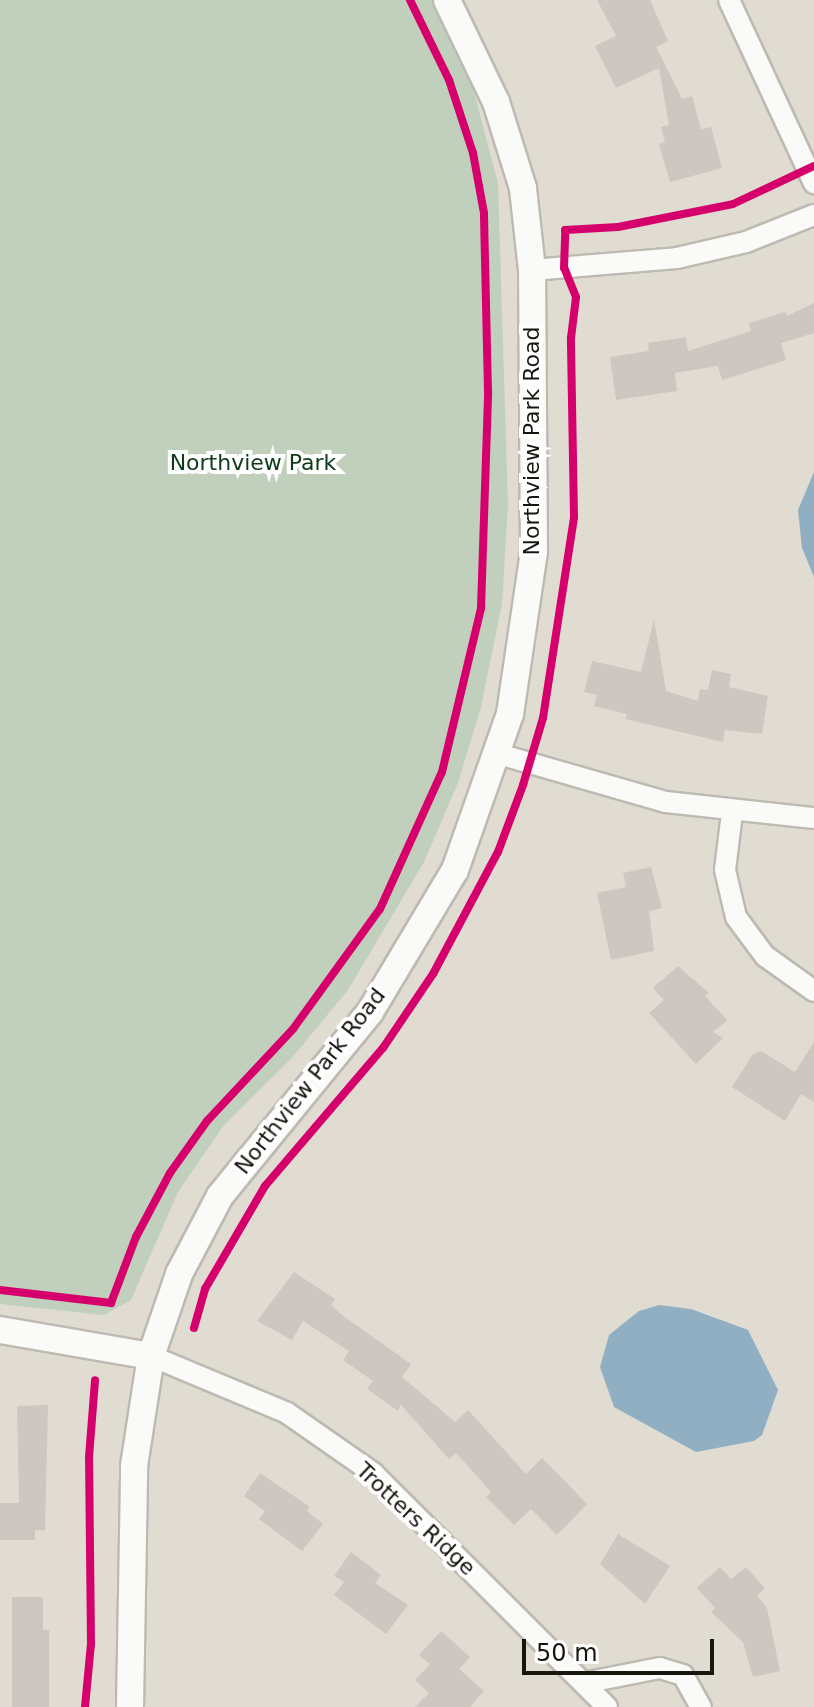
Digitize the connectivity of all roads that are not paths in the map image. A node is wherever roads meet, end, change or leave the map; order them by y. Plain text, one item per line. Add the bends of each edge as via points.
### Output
1 (447, 0) edge
2 (729, 0) edge
3 (814, 183) edge
4 (814, 215) edge
5 (532, 270) junction
6 (495, 753) junction
7 (732, 813) junction
8 (814, 818) edge
9 (814, 991) edge
10 (0, 1330) edge
11 (151, 1356) junction
12 (584, 1683) junction
13 (130, 1707) edge
14 (607, 1707) edge
15 (701, 1707) edge

1 - 5 street, Northview Park Road via 496,102 523,188
2 - 3 street
4 - 5 street via 746,242 677,258
5 - 6 street, Northview Park Road via 534,551 510,714
6 - 7 street via 633,794
6 - 11 street, Northview Park Road via 455,870 370,1012 220,1196 179,1274
7 - 8 street
7 - 9 street via 725,870 736,917 759,950
10 - 11 street
11 - 12 street, Trotters Ridge via 287,1413 373,1473
11 - 13 street, Northview Park Road via 134,1466
12 - 14 street, Trotters Ridge
12 - 15 street via 660,1668 683,1675

